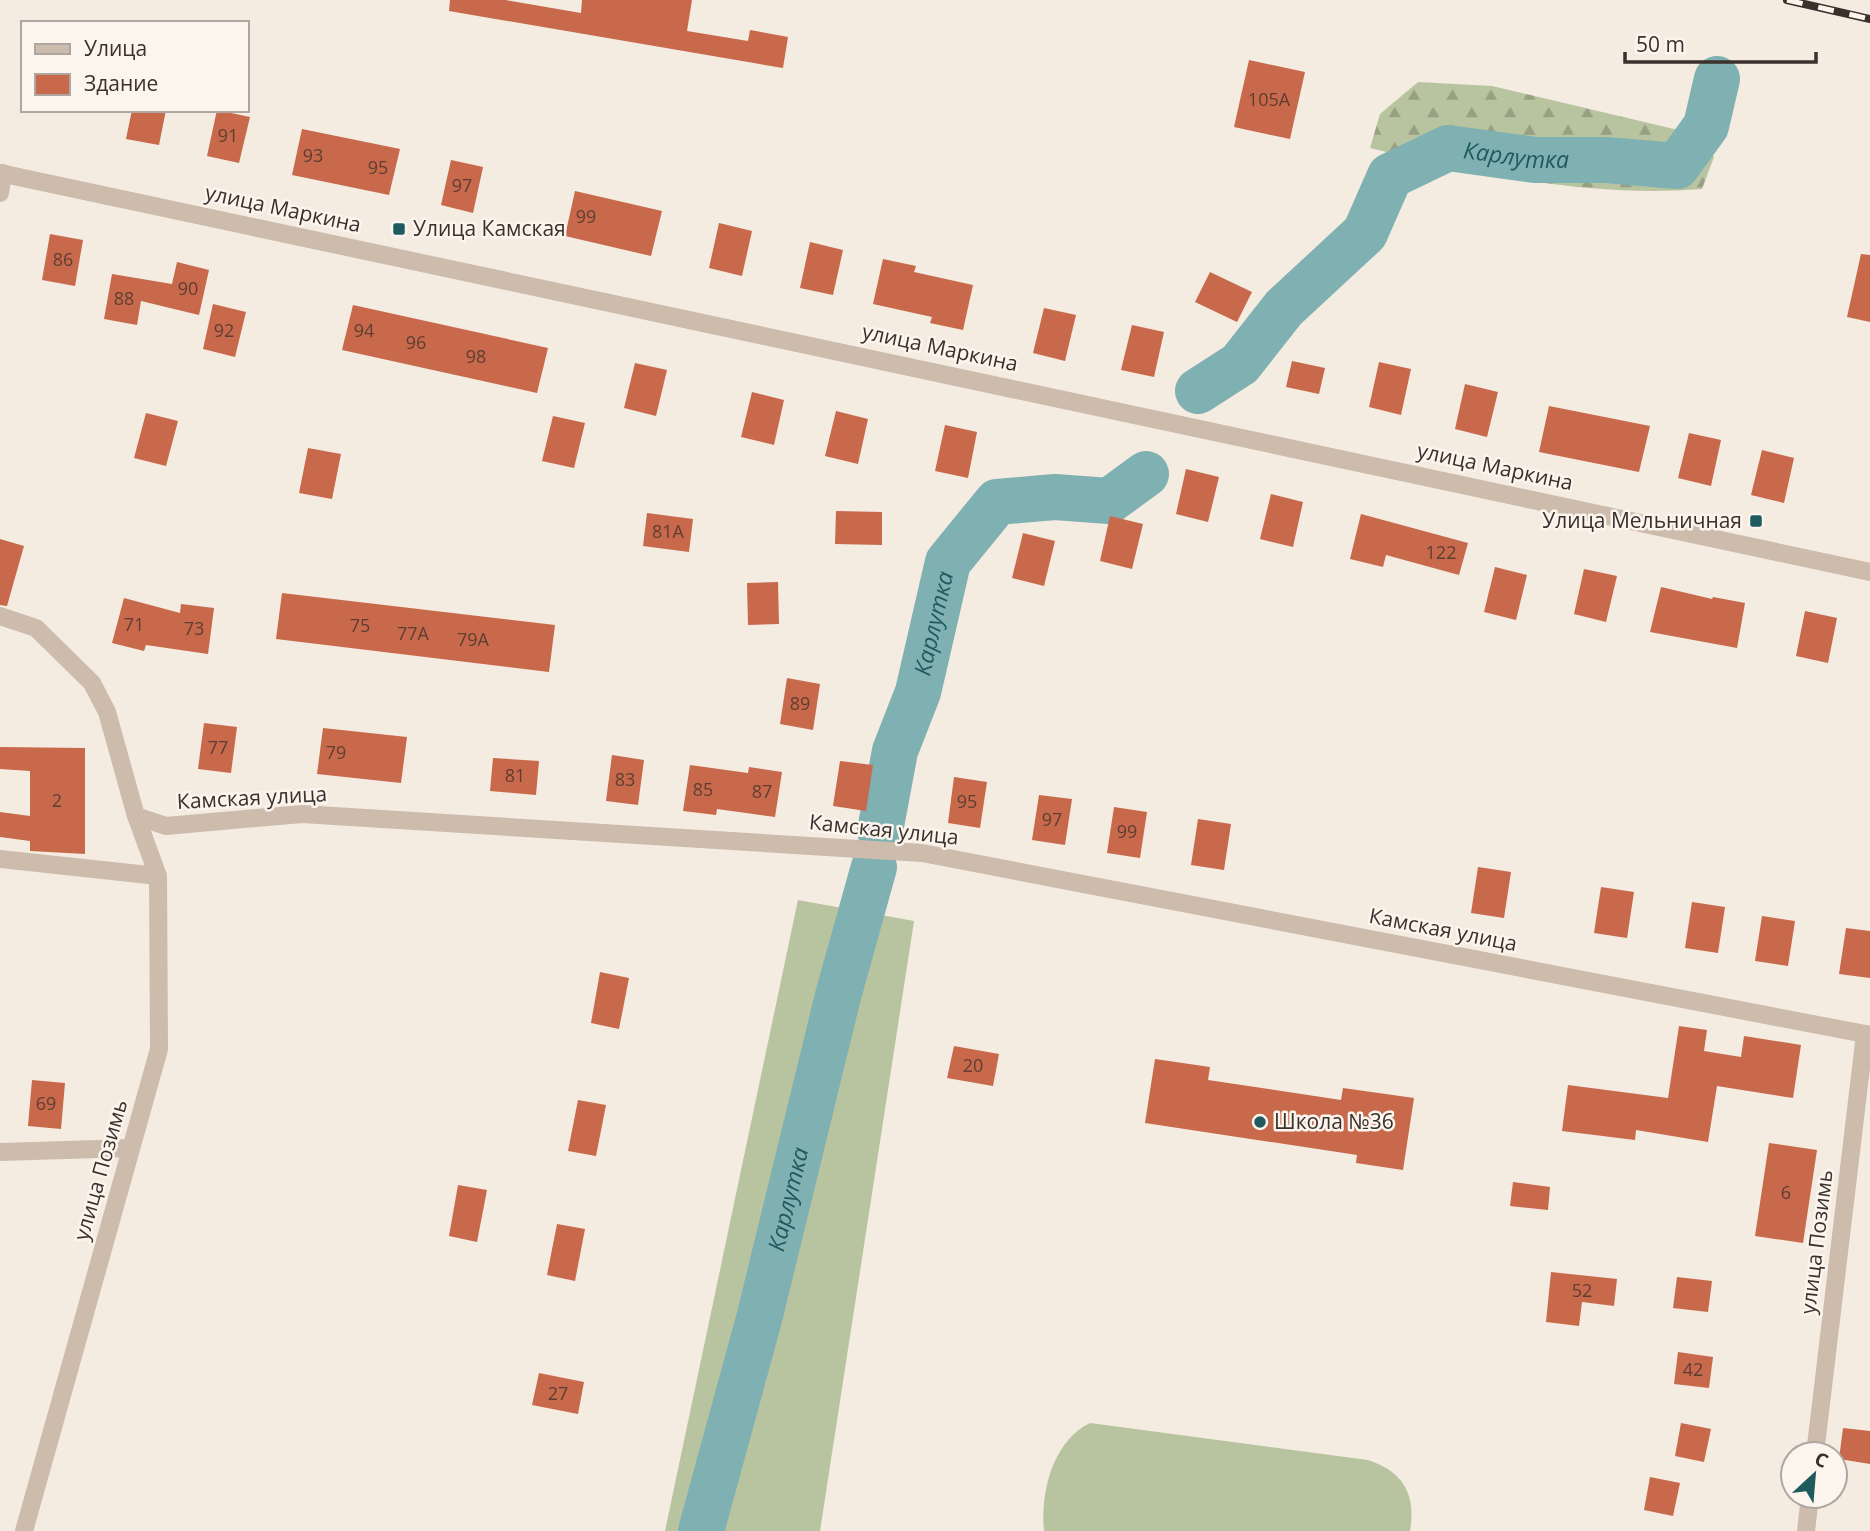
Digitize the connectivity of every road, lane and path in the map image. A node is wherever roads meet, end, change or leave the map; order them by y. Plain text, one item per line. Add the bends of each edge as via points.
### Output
1 (2, 173) edge
2 (0, 193) edge
3 (1870, 572) edge
4 (0, 615) edge
5 (136, 816) junction
6 (0, 859) edge
7 (158, 876) junction
8 (1868, 1035) edge
9 (131, 1148) junction
10 (0, 1152) edge
11 (1817, 1440) edge
12 (1808, 1510) edge
13 (24, 1531) edge
14 (1806, 1531) edge

1 - 2 street
1 - 3 street, улица Маркина
4 - 5 street via 36,628 92,683 107,712
5 - 7 street, улица Позимь
5 - 8 street, Камская улица via 166,826 302,814 922,853
6 - 7 street
7 - 9 street, улица Позимь via 159,1049
8 - 11 street, улица Позимь
9 - 10 street
9 - 13 street, улица Позимь
12 - 14 street

